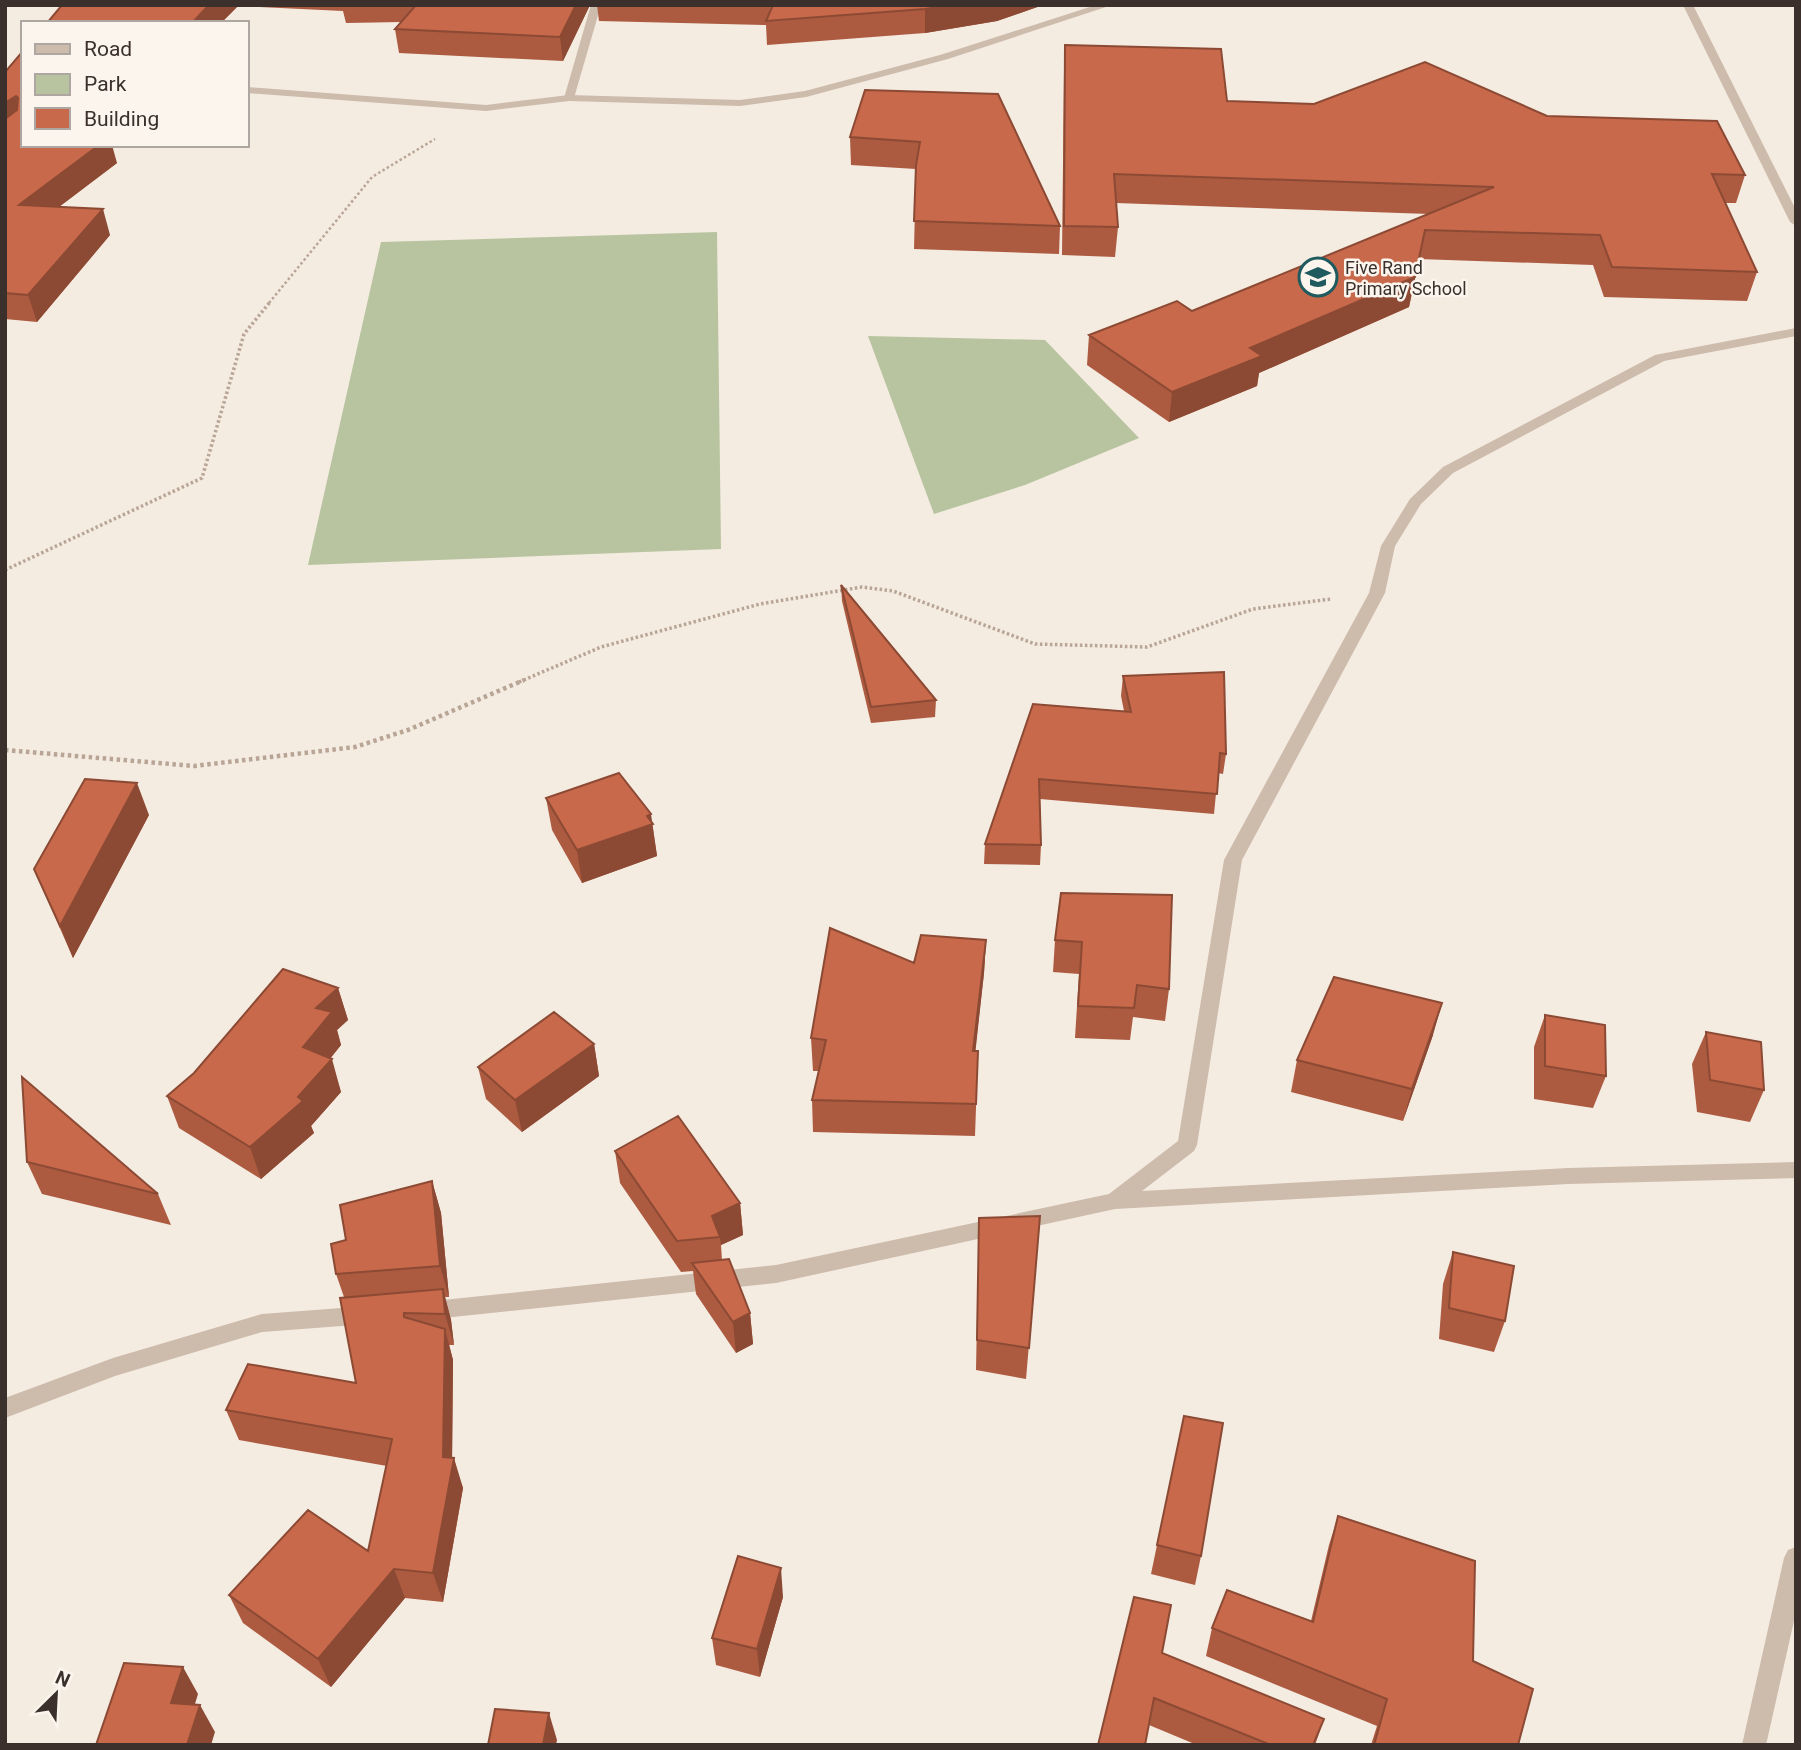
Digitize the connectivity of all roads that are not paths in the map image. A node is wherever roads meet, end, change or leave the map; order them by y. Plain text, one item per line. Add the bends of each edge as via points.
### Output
1 (596, 5) edge
2 (1107, 5) edge
3 (1688, 5) edge
4 (248, 90) edge
5 (569, 98) junction
6 (1796, 222) edge
7 (1796, 332) edge
8 (1796, 1170) edge
9 (1115, 1201) junction
10 (5, 1408) edge
11 (1796, 1558) edge
12 (1754, 1745) edge

1 - 5 street
2 - 5 street via 944,57 806,94 740,103
3 - 6 street
4 - 5 street via 486,108
7 - 9 street via 1660,358 1448,470 1415,502 1388,546 1377,593 1233,860 1187,1145
8 - 9 street via 1568,1176
9 - 10 street via 776,1274 262,1323 113,1367
11 - 12 street

